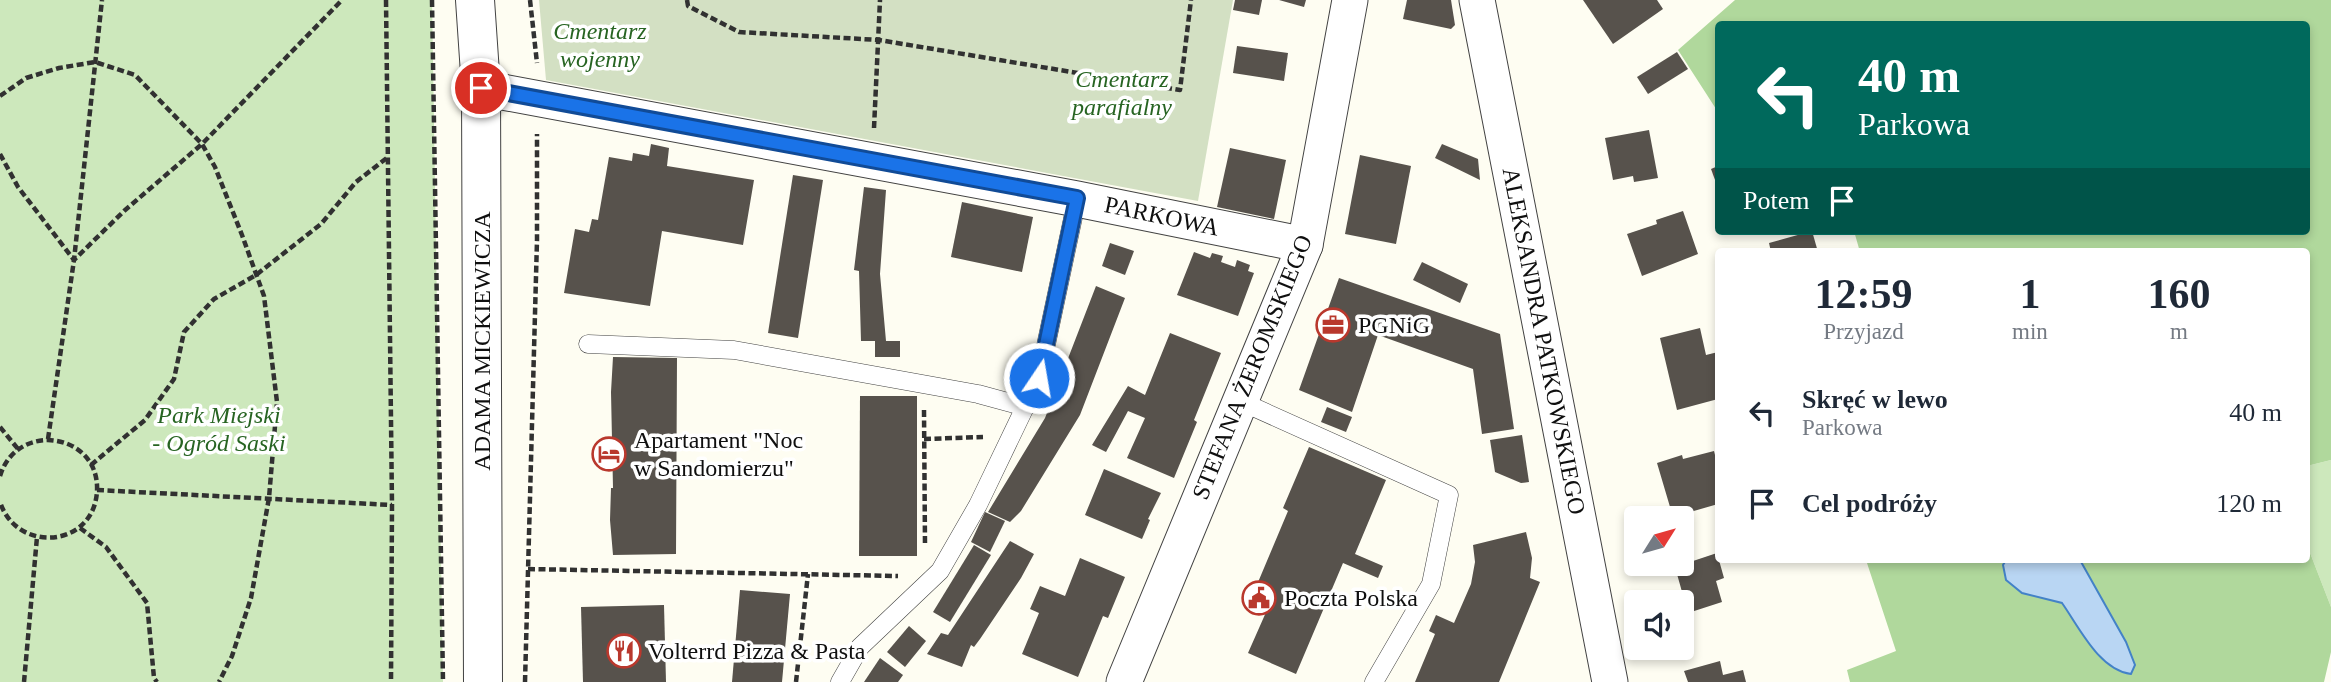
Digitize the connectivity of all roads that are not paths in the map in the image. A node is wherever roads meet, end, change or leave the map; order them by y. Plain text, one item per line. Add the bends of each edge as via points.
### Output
1 (475, 0) edge
2 (1350, 0) edge
3 (1477, 0) edge
4 (481, 88) junction
5 (1077, 198) junction
6 (1305, 245) junction
7 (588, 344) dead end
8 (1241, 402) junction
9 (1026, 407) junction
10 (483, 682) edge
11 (840, 682) edge
12 (1124, 682) edge
13 (1374, 682) edge
14 (1610, 682) edge

1 - 4 street, ADAMA MICKIEWICZA
2 - 6 street, STEFANA ŻEROMSKIEGO
3 - 14 street, ALEKSANDRA PATKOWSKIEGO
4 - 5 street, PARKOWA
4 - 10 street, ADAMA MICKIEWICZA
5 - 6 street, PARKOWA
5 - 9 lane via 1039,378
6 - 8 street, STEFANA ŻEROMSKIEGO
7 - 9 lane via 734,351 978,394
8 - 12 street, STEFANA ŻEROMSKIEGO
8 - 13 lane via 1449,495 1432,584
9 - 11 lane via 940,571 860,647

